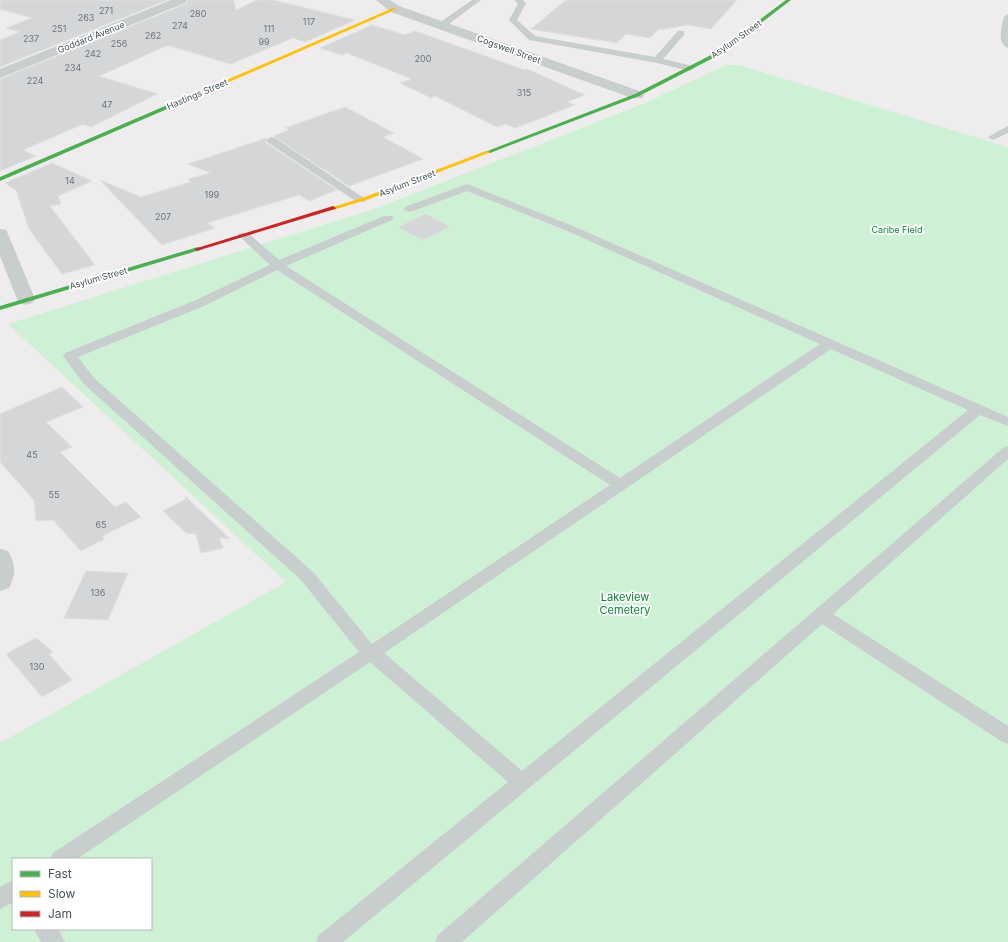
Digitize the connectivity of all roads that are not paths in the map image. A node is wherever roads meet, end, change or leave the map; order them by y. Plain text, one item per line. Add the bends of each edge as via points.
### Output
1 (181, 0) edge
2 (382, 0) edge
3 (478, 0) edge
4 (518, 0) edge
5 (789, 0) edge
6 (395, 9) junction
7 (1008, 17) edge
8 (442, 26) junction
9 (682, 33) dead end
10 (1008, 46) edge
11 (657, 60) junction
12 (690, 68) junction
13 (0, 74) edge
14 (637, 95) junction
15 (1008, 129) edge
16 (993, 137) dead end
17 (271, 140) dead end
18 (0, 180) edge
19 (361, 200) junction
20 (409, 209) dead end
21 (388, 218) dead end
22 (0, 234) edge
23 (244, 235) junction
24 (278, 266) junction
25 (26, 299) junction
26 (0, 308) edge
27 (829, 344) junction
28 (978, 409) junction
29 (1008, 422) edge
30 (1008, 451) edge
31 (621, 485) junction
32 (0, 557) edge
33 (0, 582) edge
34 (820, 615) junction
35 (371, 653) junction
36 (1008, 736) edge
37 (521, 782) junction
38 (62, 858) edge
39 (12, 891) edge
40 (0, 899) edge
41 (46, 930) edge
42 (54, 942) edge
43 (327, 942) edge
44 (446, 942) edge

1 - 13 street, Goddard Avenue
2 - 6 street, Cogswell Street
3 - 8 lane
4 - 11 lane via 522,3 513,20 532,38
5 - 12 street, Asylum Street via 719,53
6 - 8 street, Cogswell Street
6 - 18 street, Hastings Street
7 - 10 lane via 1004,35
8 - 14 street, Cogswell Street
9 - 11 lane
11 - 12 lane
12 - 14 street, Asylum Street
14 - 19 street, Asylum Street
15 - 16 lane
17 - 19 lane
19 - 23 street, Asylum Street
20 - 27 lane via 467,187 569,228
21 - 24 lane
22 - 25 street
23 - 24 lane
23 - 25 street, Asylum Street
24 - 31 lane
24 - 35 lane via 200,303 70,356 89,382 307,576
25 - 26 street, Asylum Street
27 - 28 lane
27 - 31 lane
28 - 29 lane
28 - 37 lane
30 - 34 lane
31 - 35 lane
32 - 33 street via 3,566
34 - 36 lane
34 - 44 lane
35 - 37 lane
35 - 38 lane
37 - 43 lane
39 - 40 lane
41 - 42 lane

